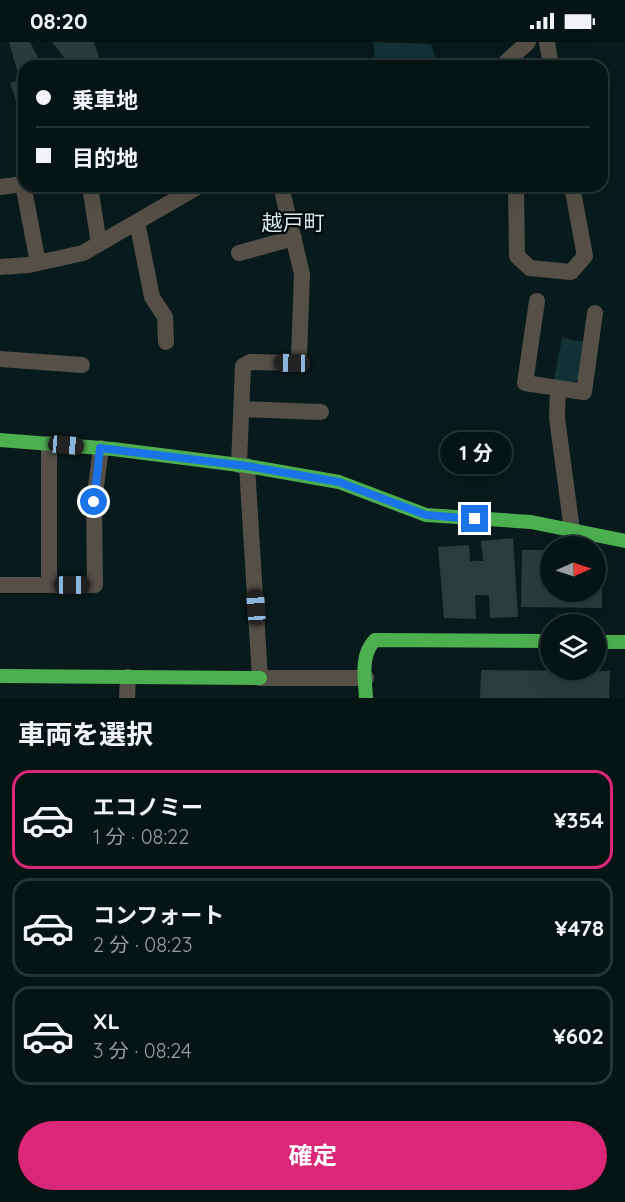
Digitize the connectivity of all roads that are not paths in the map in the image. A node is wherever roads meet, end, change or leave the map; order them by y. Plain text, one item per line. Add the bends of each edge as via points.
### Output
1 (528, 42) edge
2 (547, 42) edge
3 (515, 60) edge
4 (550, 60) edge
5 (18, 185) edge
6 (0, 187) edge
7 (25, 192) edge
8 (91, 192) edge
9 (282, 192) edge
10 (516, 192) edge
11 (573, 192) edge
12 (173, 194) edge
13 (137, 222) junction
14 (294, 238) junction
15 (99, 244) junction
16 (239, 253) dead end
17 (38, 263) junction
18 (0, 267) edge
19 (537, 301) dead end
20 (595, 314) dead end
21 (166, 342) dead end
22 (0, 359) edge
23 (82, 365) dead end
24 (558, 388) junction
25 (242, 409) junction
26 (321, 412) dead end
27 (0, 440) edge
28 (49, 444) junction
29 (100, 448) junction
30 (243, 465) junction
31 (572, 530) junction
32 (625, 540) edge
33 (0, 585) edge
34 (49, 585) junction
35 (540, 641) edge
36 (606, 642) edge
37 (625, 642) edge
38 (0, 675) edge
39 (128, 677) junction
40 (260, 678) junction
41 (366, 678) junction
42 (128, 698) edge
43 (366, 698) edge

1 - 3 street
2 - 4 street
5 - 6 street
7 - 17 street
8 - 15 street
9 - 14 street
10 - 11 street via 517,256 530,268 571,272 585,256
12 - 13 street
13 - 15 street
13 - 21 street via 152,297 165,317
14 - 16 street
14 - 25 street via 302,274 299,357 292,363 250,362 243,366
15 - 17 street via 83,253
17 - 18 street
19 - 24 street via 525,383
20 - 24 street via 584,392
22 - 23 street
24 - 31 street via 557,418
25 - 26 street
25 - 30 street
27 - 28 street
28 - 29 street
28 - 34 street
29 - 30 street
29 - 34 street via 94,502 95,585
30 - 31 street via 339,482 426,515 531,522
30 - 40 street
31 - 32 street
33 - 34 street
35 - 41 street via 375,640 366,654
36 - 37 street
38 - 39 street
39 - 40 street
39 - 42 street
40 - 41 street
41 - 43 street

